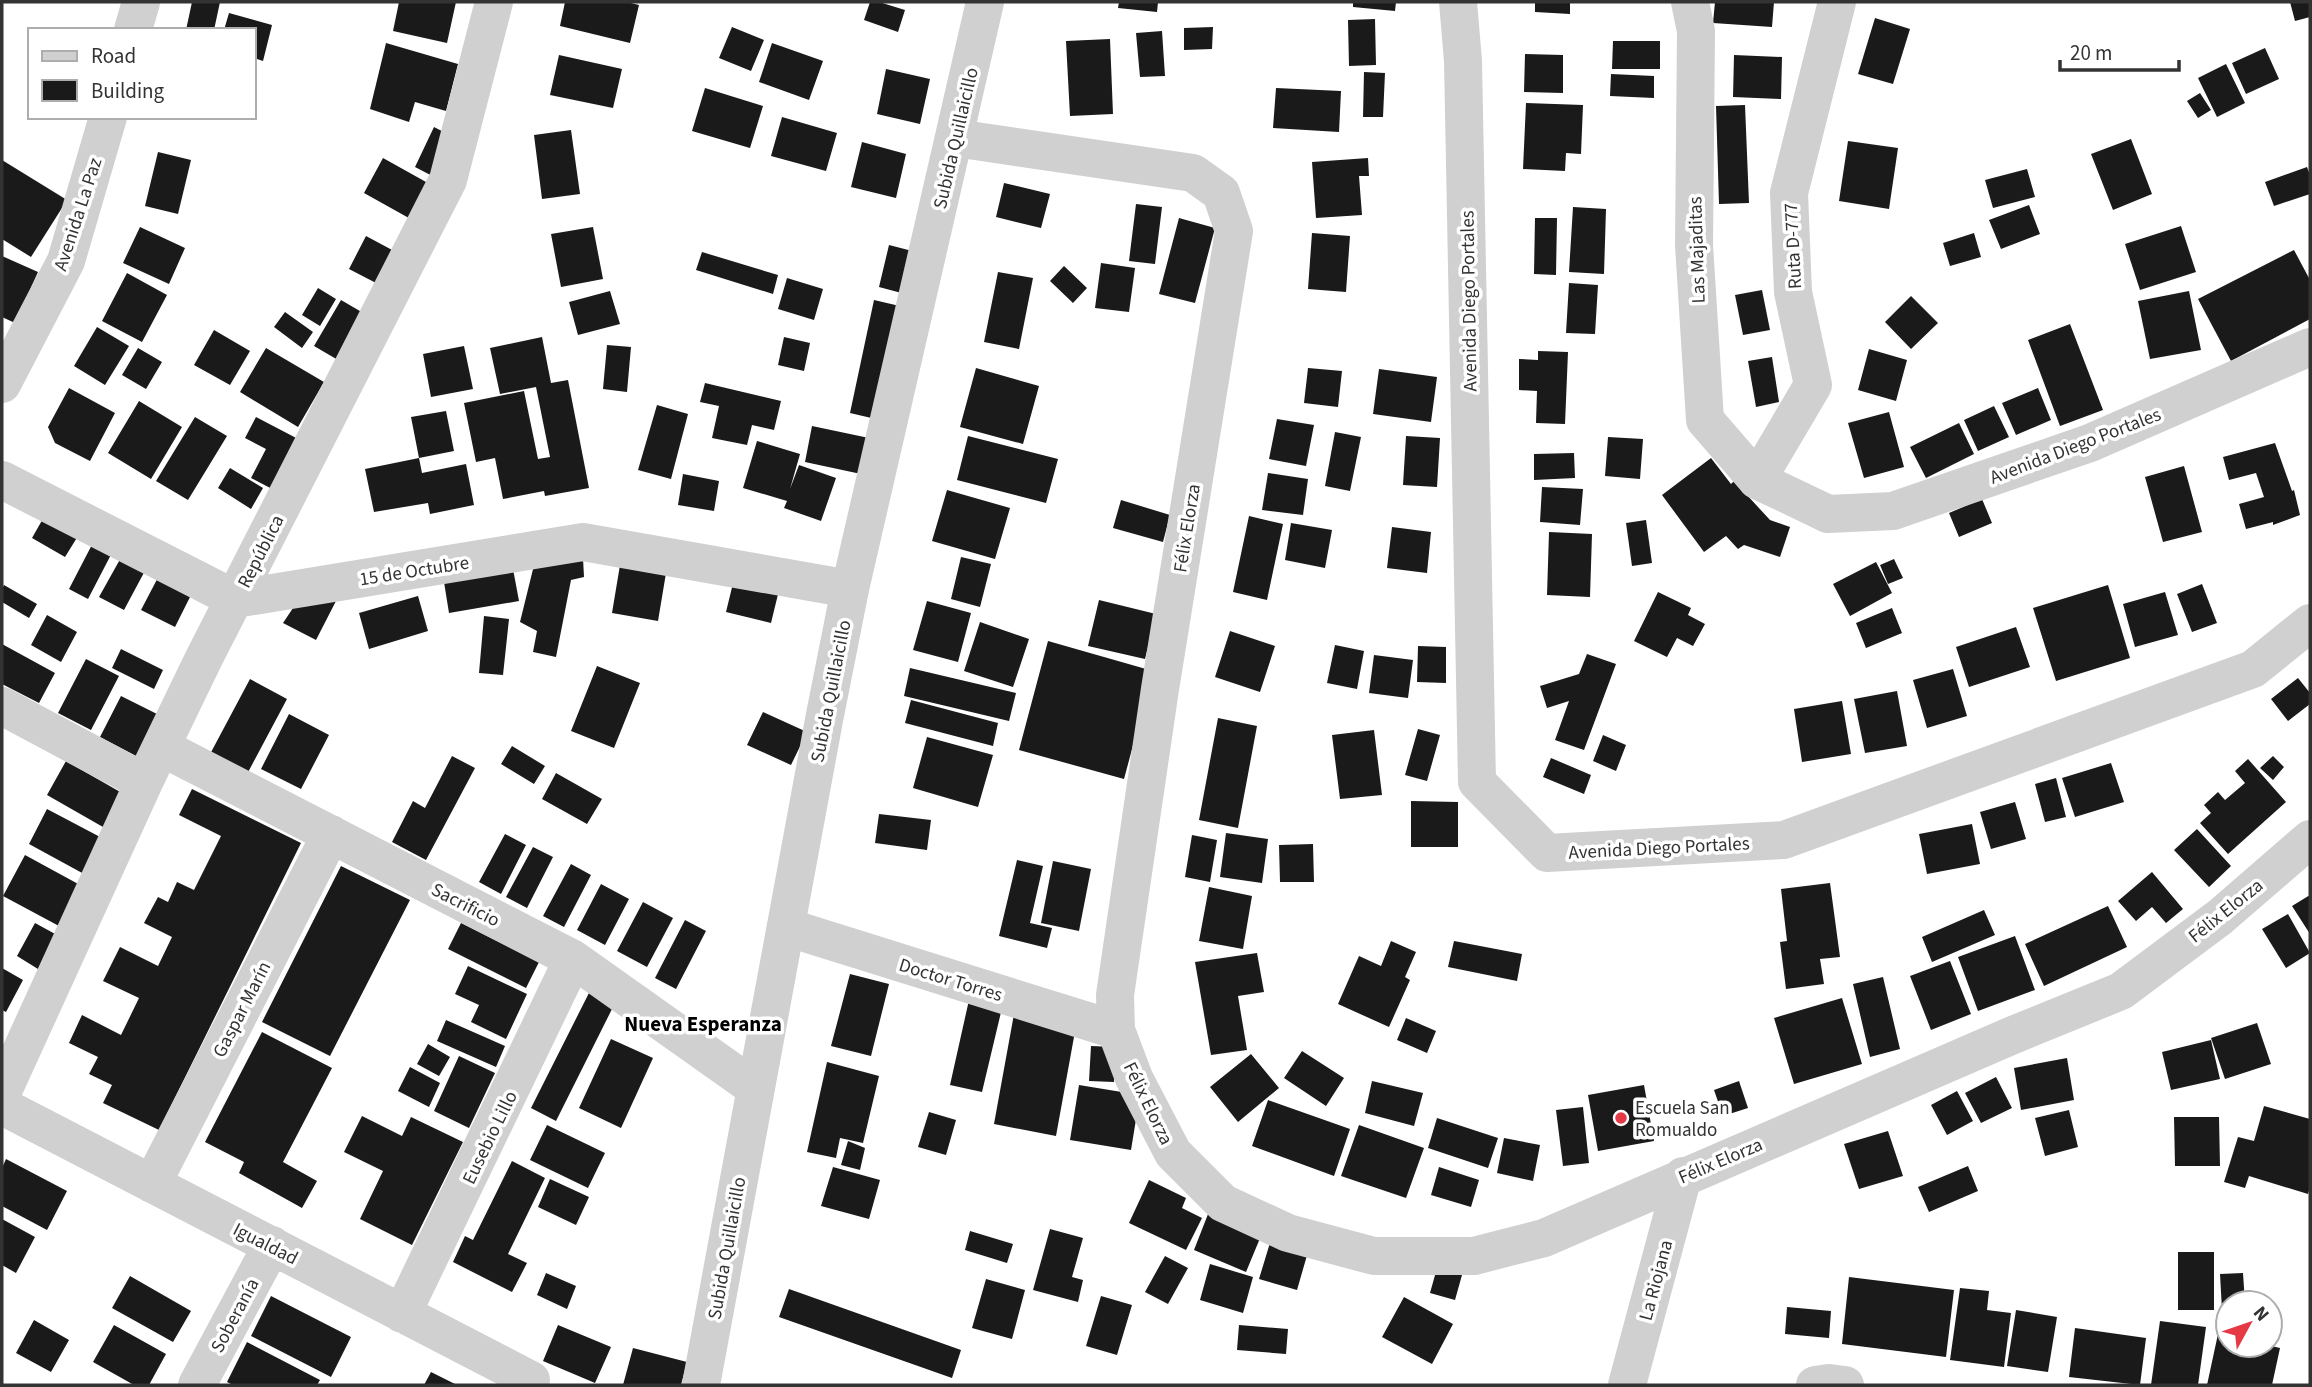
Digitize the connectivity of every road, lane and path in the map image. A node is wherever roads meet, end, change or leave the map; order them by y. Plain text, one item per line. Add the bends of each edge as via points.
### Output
1 (141, 2) edge
2 (494, 2) edge
3 (984, 2) edge
4 (1458, 2) edge
5 (1690, 2) edge
6 (1837, 2) edge
7 (134, 28) edge
8 (106, 119) edge
9 (955, 138) junction
10 (2310, 347) edge
11 (2, 384) edge
12 (2, 480) edge
13 (1757, 480) junction
14 (850, 589) junction
15 (235, 599) junction
16 (2310, 623) edge
17 (2, 706) edge
18 (161, 747) junction
19 (144, 782) junction
20 (331, 834) junction
21 (2310, 839) edge
22 (786, 927) junction
23 (573, 959) junction
24 (1116, 1030) junction
25 (755, 1088) junction
26 (2, 1093) edge
27 (2, 1106) edge
28 (1683, 1176) junction
29 (152, 1184) junction
30 (272, 1245) junction
31 (402, 1314) junction
32 (529, 1382) edge
33 (197, 1385) edge
34 (701, 1385) edge
35 (1627, 1385) edge
36 (1815, 1385) edge
37 (1845, 1385) edge

1 - 7 street
2 - 15 street, República via 448,180
3 - 9 street, Subida Quillaicillo
4 - 16 street, Avenida Diego Portales via 1464,75 1477,782 1547,853 1784,840 2253,670
5 - 13 street, Las Majaditas via 1696,31 1694,245 1705,420
6 - 13 street, Ruta D-777 via 1789,193 1793,292 1813,385
8 - 11 street, Avenida La Paz via 66,261
9 - 14 street, Subida Quillaicillo
9 - 24 street, Félix Elorza via 1193,173 1221,193 1234,230 1160,689 1115,995
10 - 13 street, Avenida Diego Portales via 2090,443 1893,512 1828,514
12 - 15 street
14 - 15 street, 15 de Octubre via 583,542
14 - 22 street, Subida Quillaicillo
15 - 18 street, República
17 - 19 street
18 - 19 street, República
18 - 20 street, Sacrificio
19 - 26 street, República
20 - 23 street, Sacrificio
20 - 29 street, Gaspar Marín
21 - 28 street, Félix Elorza via 2220,917 2120,991
22 - 24 street, Doctor Torres
22 - 25 street, Subida Quillaicillo
23 - 25 street, Sacrificio
23 - 31 street, Eusebio Lillo
24 - 28 street, Félix Elorza via 1173,1153 1223,1203 1288,1233 1374,1255 1474,1256 1544,1238
25 - 34 street, Subida Quillaicillo
27 - 29 street, Igualdad
28 - 35 street, La Riojana
29 - 30 street, Igualdad
30 - 31 street, Igualdad
30 - 33 street, Soberanía
31 - 32 street, Igualdad
36 - 37 street

